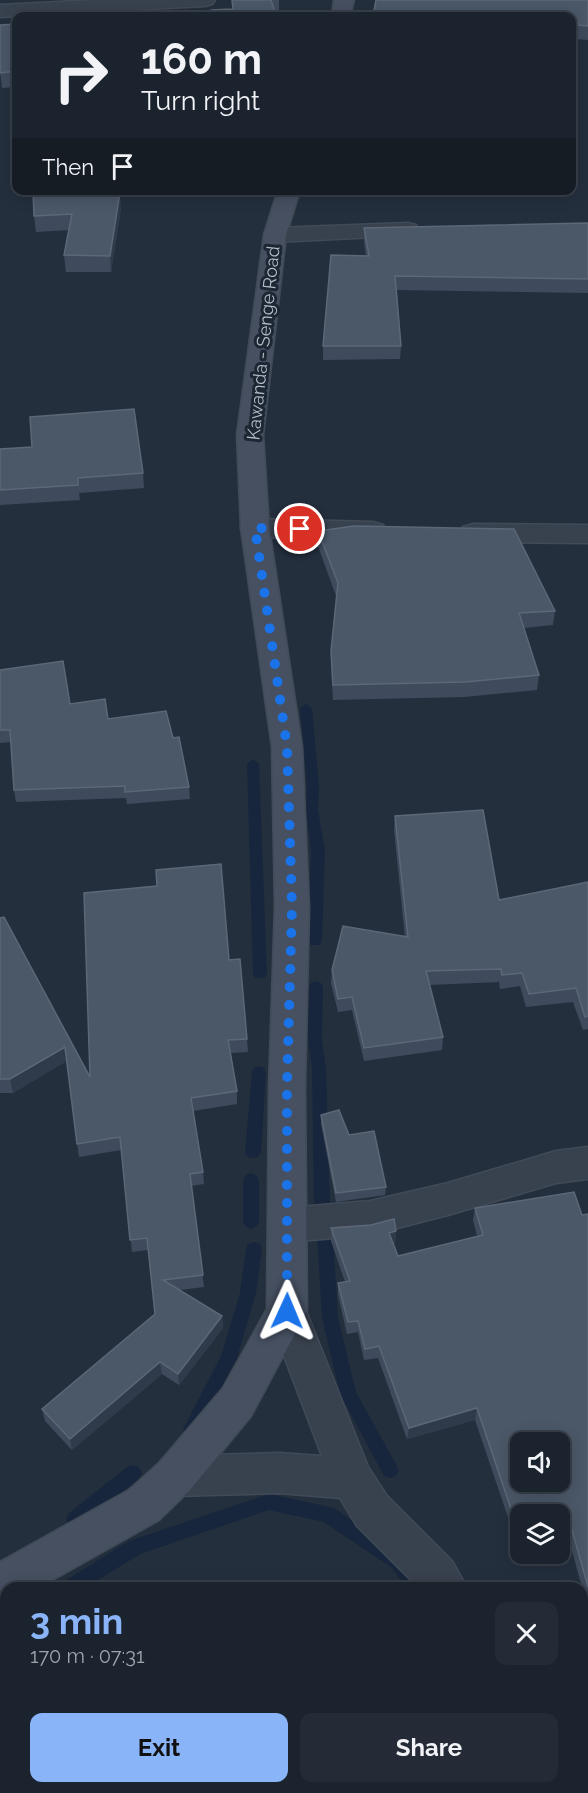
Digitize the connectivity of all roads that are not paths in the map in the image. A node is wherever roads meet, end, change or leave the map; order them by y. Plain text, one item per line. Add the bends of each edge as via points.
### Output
1 (205, 0) edge
2 (0, 11) edge
3 (287, 195) edge
4 (427, 230) edge
5 (275, 235) junction
6 (255, 528) junction
7 (394, 531) edge
8 (452, 533) edge
9 (588, 534) edge
10 (588, 1163) edge
11 (287, 1225) junction
12 (287, 1311) junction
13 (175, 1476) junction
14 (352, 1479) junction
15 (7, 1582) edge
16 (441, 1582) edge

1 - 2 street
3 - 5 street, Kawanda - Senge Road
4 - 5 street
5 - 6 street, Kawanda - Senge Road via 250,435
6 - 7 street
6 - 11 street, Kawanda - Senge Road via 287,747 292,907
8 - 9 street
10 - 11 street via 556,1167 370,1218
11 - 12 street, Kawanda - Senge Road
12 - 13 street, Kawanda - Senge Road via 237,1402
12 - 14 street
13 - 14 street via 279,1473
13 - 15 street, Kawanda - Senge Road via 144,1505
14 - 16 street via 372,1511

